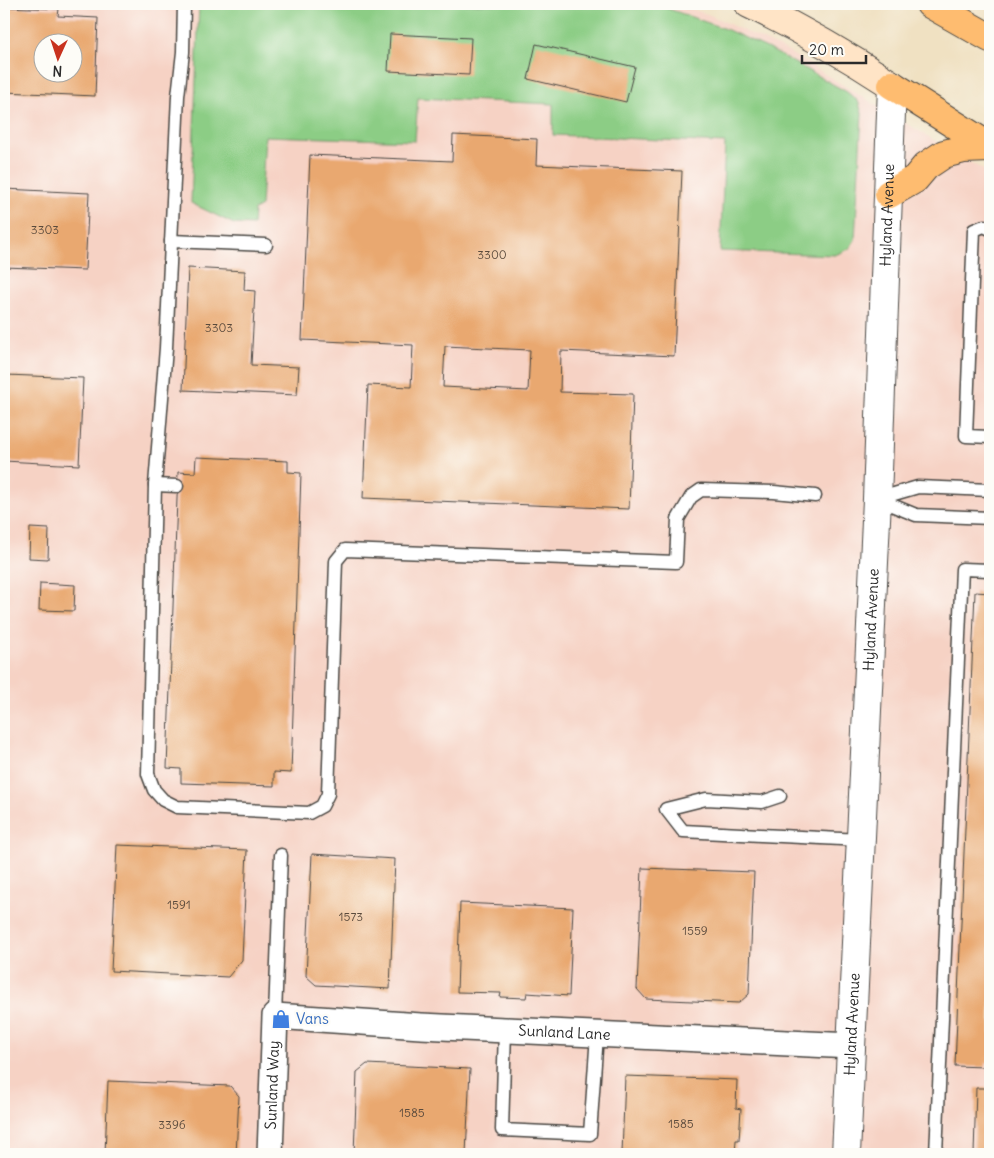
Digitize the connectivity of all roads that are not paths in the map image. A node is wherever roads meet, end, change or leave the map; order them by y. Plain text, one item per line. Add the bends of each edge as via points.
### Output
1 (184, 4) edge
2 (749, 4) edge
3 (930, 4) edge
4 (990, 38) edge
5 (892, 85) junction
6 (990, 148) edge
7 (889, 194) junction
8 (990, 229) edge
9 (171, 241) junction
10 (266, 245) dead end
11 (990, 437) edge
12 (155, 485) junction
13 (177, 486) dead end
14 (990, 490) edge
15 (815, 496) dead end
16 (877, 499) junction
17 (990, 518) edge
18 (990, 570) edge
19 (780, 796) dead end
20 (861, 840) junction
21 (281, 855) dead end
22 (275, 1016) junction
23 (505, 1030) junction
24 (597, 1034) junction
25 (852, 1046) junction
26 (270, 1154) edge
27 (846, 1154) edge
28 (936, 1154) edge

1 - 9 lane
2 - 5 main road via 856,61
3 - 4 highway
5 - 6 highway
5 - 7 street, Hyland Avenue
6 - 7 highway via 944,154 926,166 915,179
7 - 16 street, Hyland Avenue
8 - 11 lane via 984,226 974,230 966,436
9 - 10 lane
9 - 12 lane
12 - 13 lane
12 - 15 lane via 148,774 154,790 163,800 177,807 309,813 322,806 328,794 336,561 345,550 676,562 678,519 691,497 701,490
14 - 16 lane via 918,487
16 - 17 lane via 916,514
16 - 20 street, Hyland Avenue
18 - 28 lane via 962,569
19 - 20 lane via 762,802 706,799 666,809 683,831
20 - 25 street, Hyland Avenue
21 - 22 lane
22 - 23 street, Sunland Lane
22 - 26 street, Sunland Way
23 - 24 street, Sunland Lane
23 - 24 lane via 502,1130 590,1134
24 - 25 street, Sunland Lane
25 - 27 street, Hyland Avenue

